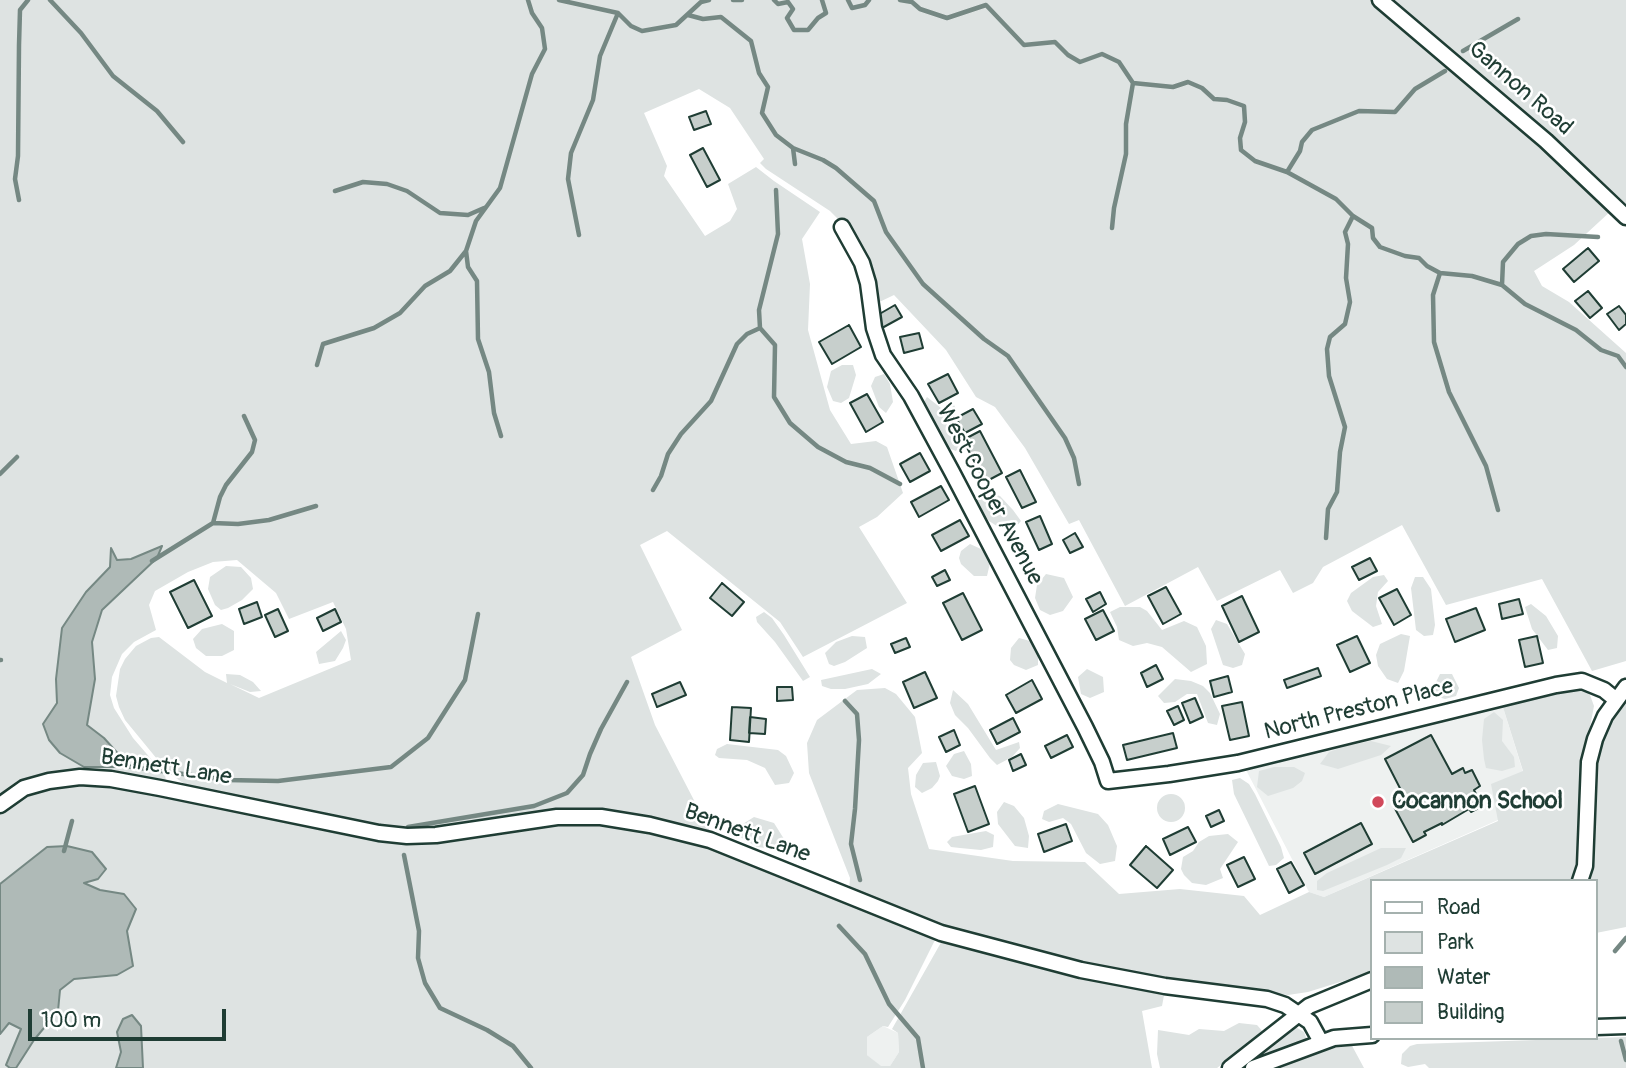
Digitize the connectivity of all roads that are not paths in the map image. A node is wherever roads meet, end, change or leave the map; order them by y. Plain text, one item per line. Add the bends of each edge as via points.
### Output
1 (1380, 0) edge
2 (1626, 217) edge
3 (842, 227) dead end
4 (1626, 687) edge
5 (1615, 699) junction
6 (1108, 781) joint
7 (0, 805) edge
8 (1581, 879) edge
9 (1370, 981) edge
10 (1298, 1014) junction
11 (1626, 1026) edge
12 (1598, 1027) edge
13 (1370, 1035) edge
14 (1321, 1042) junction
15 (1230, 1068) edge
16 (1253, 1068) edge

1 - 2 street, Gannon Road via 1546,141
3 - 6 street, West Cooper Avenue via 862,263 883,355 911,396 1085,727
4 - 5 street
5 - 6 street, North Preston Place via 1582,681 1556,685 1238,763
5 - 8 street via 1595,738 1590,762
7 - 10 street, Bennett Lane via 24,788 80,778 111,779 407,836 557,817 601,817 710,840 941,933 1117,977 1267,999
9 - 10 street via 1320,999
10 - 14 street, Bennett Lane via 1310,1022
10 - 15 street
11 - 12 street
13 - 14 street
14 - 16 street

